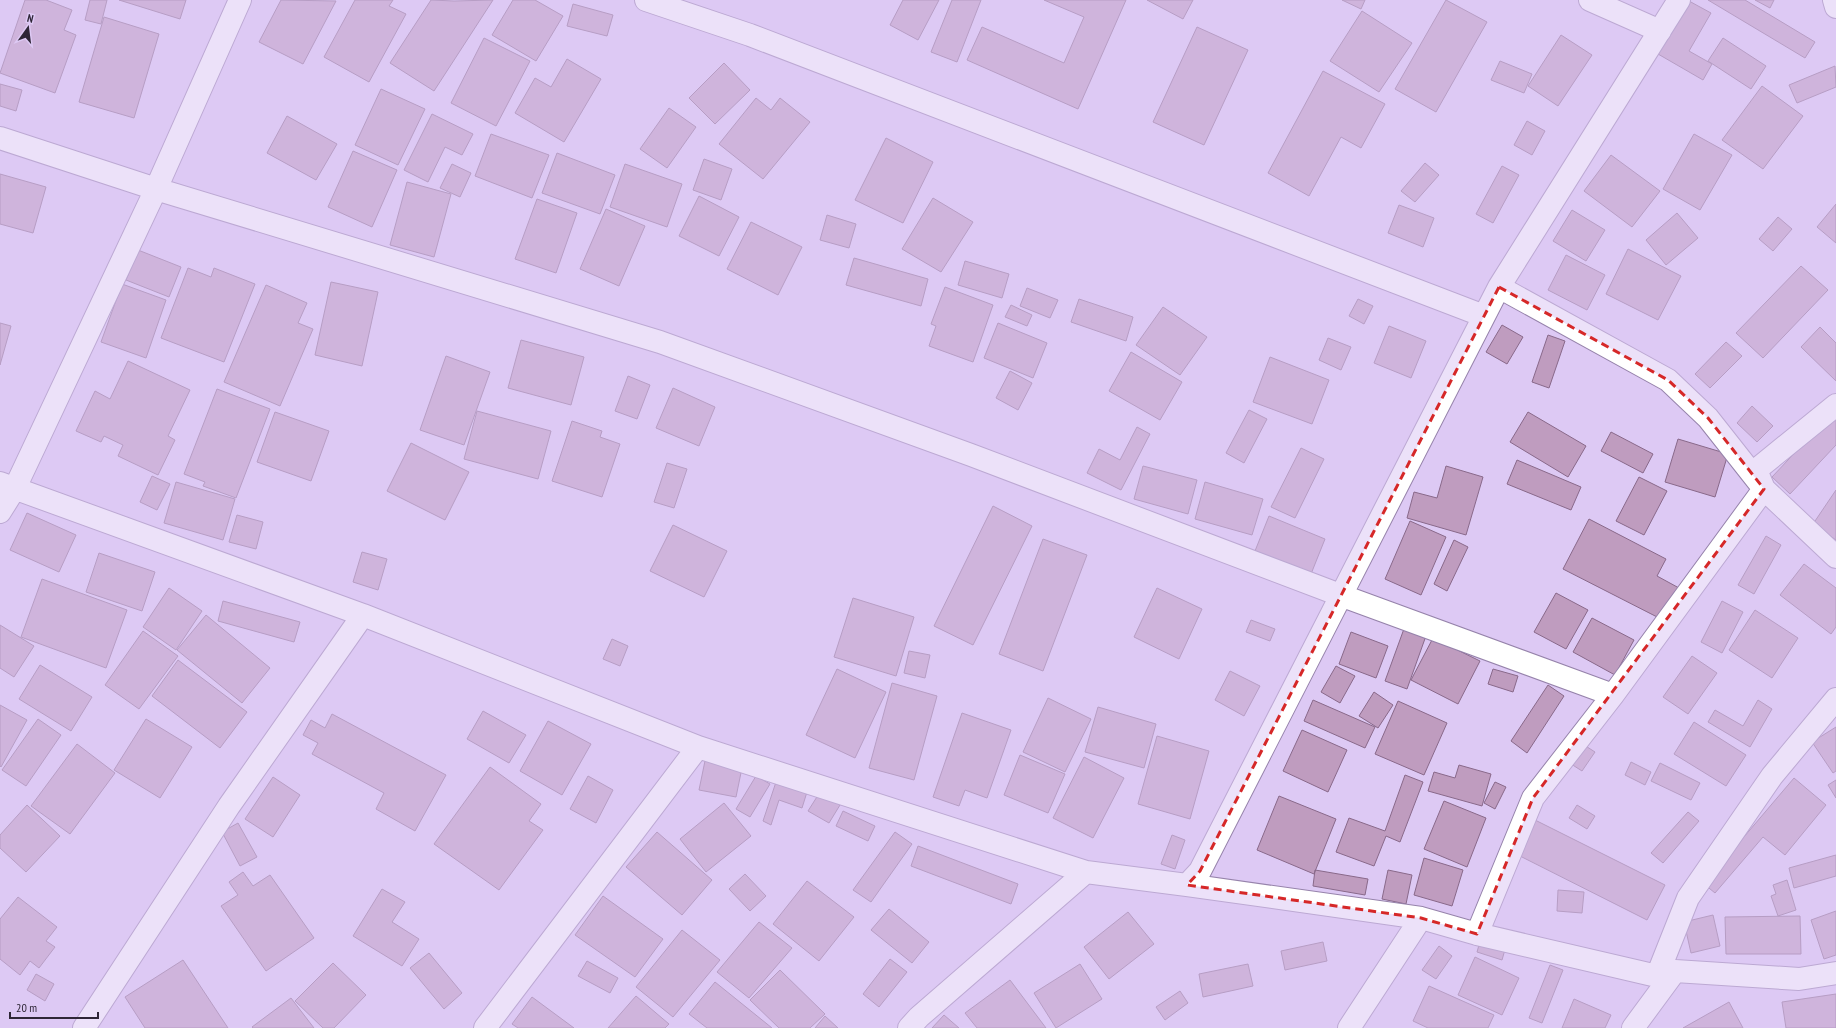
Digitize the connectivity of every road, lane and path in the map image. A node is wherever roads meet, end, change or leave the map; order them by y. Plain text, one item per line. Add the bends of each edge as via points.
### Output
1 (240, 0) edge
2 (646, 0) edge
3 (1590, 0) edge
4 (1680, 0) edge
5 (1834, 0) edge
6 (1836, 7) edge
7 (1660, 31) junction
8 (0, 138) edge
9 (156, 189) junction
10 (1499, 287) junction
11 (1484, 316) junction
12 (1836, 405) edge
13 (7, 486) edge
14 (1764, 489) junction
15 (0, 512) edge
16 (1836, 557) edge
17 (1340, 595) junction
18 (363, 615) junction
19 (1613, 695) junction
20 (1836, 699) edge
21 (698, 747) junction
22 (1086, 872) junction
23 (1187, 884) junction
24 (1421, 918) junction
25 (1477, 934) junction
26 (1836, 973) edge
27 (1666, 974) junction
28 (84, 1028) edge
29 (485, 1028) edge
30 (909, 1028) edge
31 (1349, 1028) edge
32 (1634, 1028) edge

1 - 9 street
2 - 11 street via 750,35
3 - 7 street
4 - 7 street
5 - 6 street
7 - 10 street
8 - 9 street
9 - 13 street
9 - 17 street via 660,342 971,455
10 - 11 street
10 - 14 street via 1668,380 1708,418
11 - 17 street
12 - 14 street via 1756,470
13 - 15 street
13 - 18 street
14 - 16 street
14 - 19 street
17 - 19 street
17 - 23 street via 1200,871
18 - 21 street
18 - 28 street via 229,806
19 - 25 street via 1533,798
20 - 27 street via 1772,776 1688,898
21 - 22 street
21 - 29 street
22 - 23 street
22 - 30 street
23 - 24 street
24 - 25 street
24 - 31 street
25 - 27 street
26 - 27 street via 1799,979
27 - 32 street

